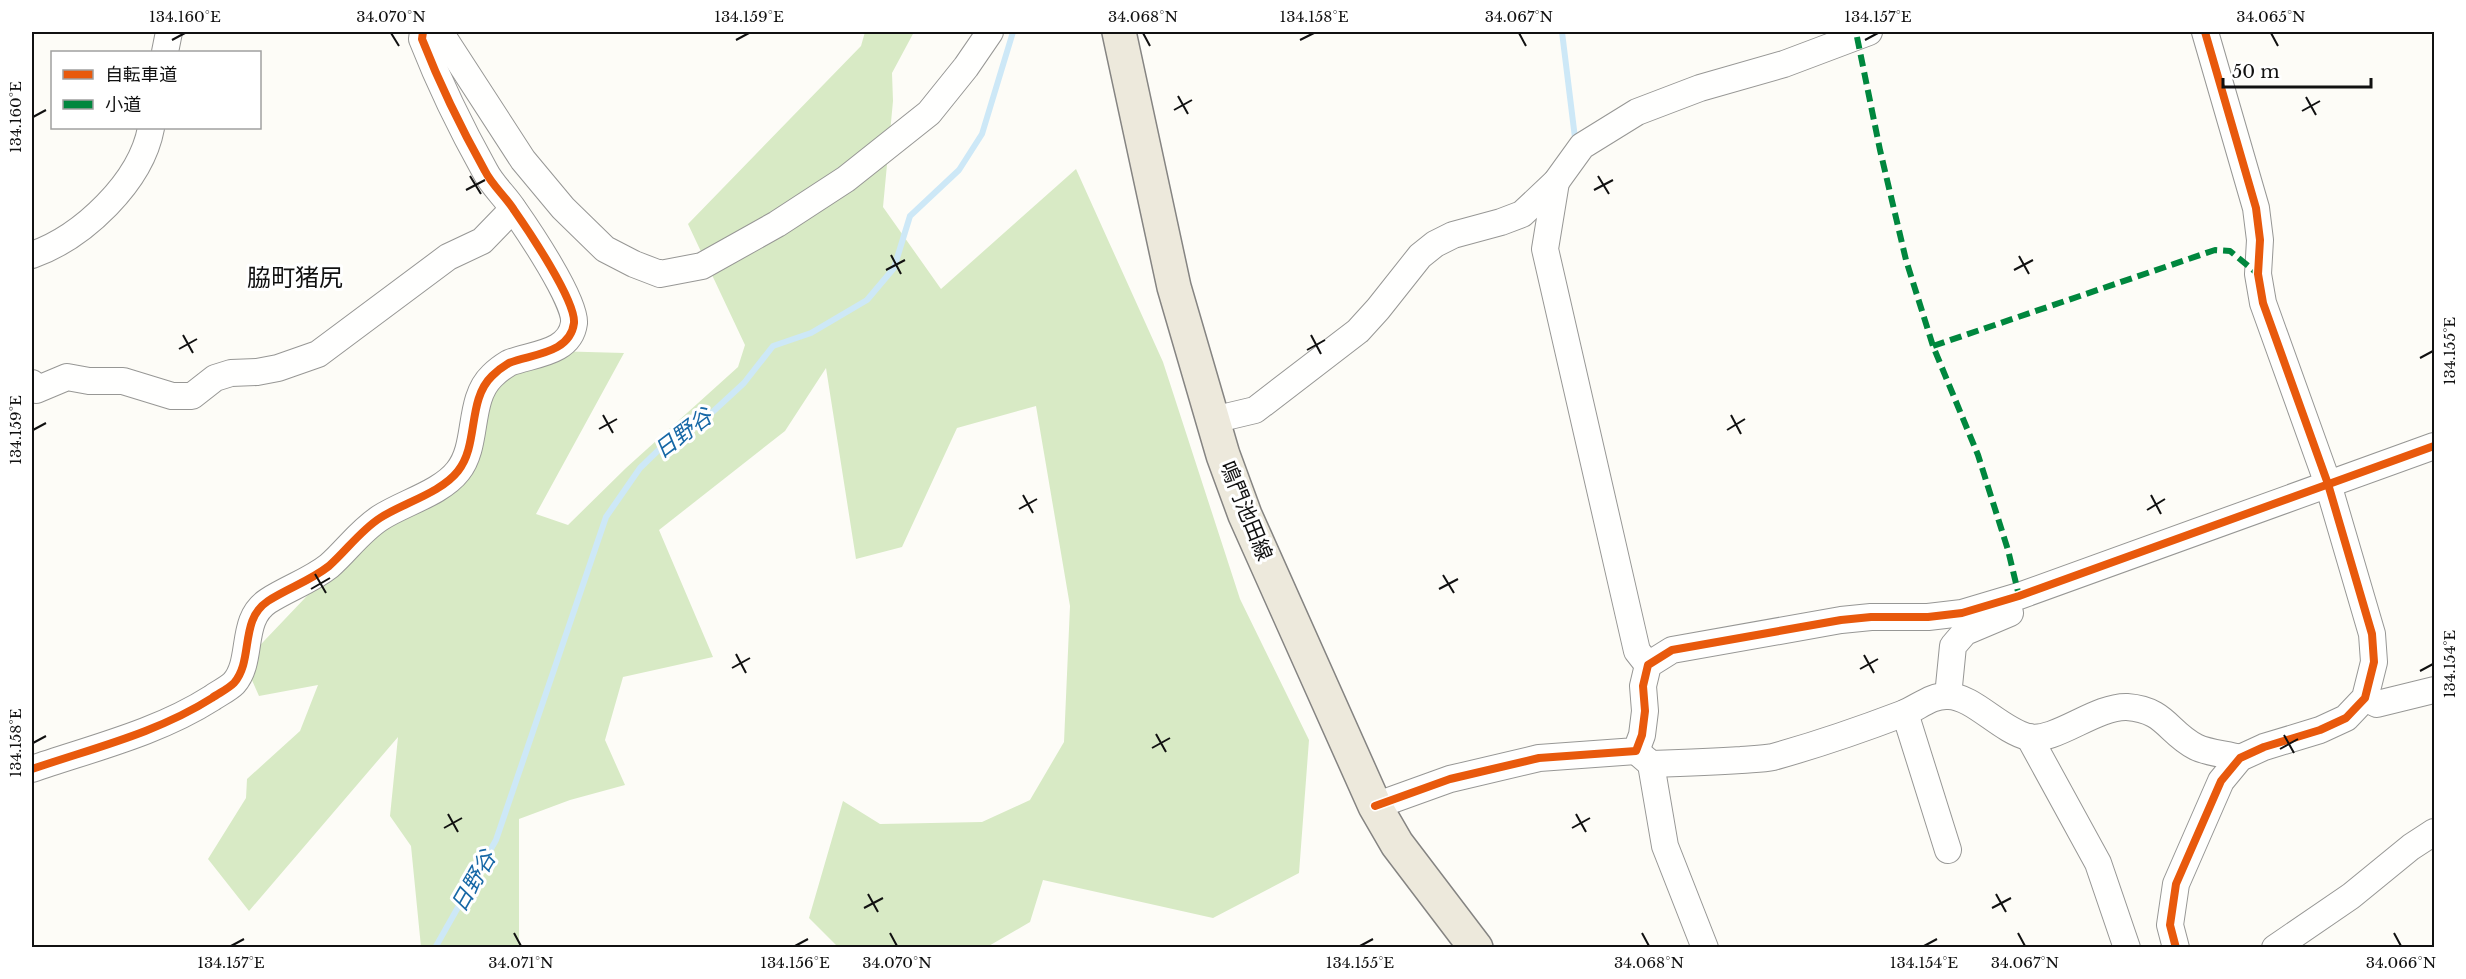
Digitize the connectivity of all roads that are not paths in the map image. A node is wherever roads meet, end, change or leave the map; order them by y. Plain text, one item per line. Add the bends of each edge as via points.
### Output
1 (169, 32) edge
2 (423, 32) edge
3 (440, 32) edge
4 (990, 32) edge
5 (1119, 32) edge
6 (1869, 32) edge
7 (2205, 32) edge
8 (165, 51) edge
9 (151, 129) edge
10 (1556, 182) junction
11 (513, 209) junction
12 (32, 255) edge
13 (32, 383) edge
14 (1213, 420) junction
15 (2434, 446) edge
16 (2328, 484) junction
17 (2019, 596) junction
18 (1648, 665) junction
19 (2434, 690) edge
20 (1948, 696) junction
21 (2365, 698) junction
22 (1905, 713) junction
23 (2029, 737) junction
24 (1644, 757) junction
25 (2240, 758) junction
26 (32, 769) edge
27 (1375, 806) junction
28 (2434, 832) edge
29 (1948, 850) dead end
30 (1476, 948) edge
31 (1705, 948) edge
32 (2127, 948) edge
33 (2176, 948) edge
34 (2275, 948) edge

1 - 8 street
2 - 11 street via 422,39 442,89 486,174
3 - 4 street via 523,160 563,208 605,249 660,274 702,266 846,179 929,113
5 - 14 main road, 鳴門池田線 via 1174,287
6 - 10 street via 1637,112 1582,146
7 - 16 street via 2256,208 2263,303
9 - 12 street via 148,142 121,191 82,227
10 - 14 street via 1522,214 1435,244 1420,256 1358,331 1255,410
10 - 18 street via 1545,249 1637,651
11 - 13 street via 482,241 448,257 318,354 278,368 215,378 192,396 172,396 123,381 67,377 36,390
11 - 26 street via 567,296 574,322 568,338 552,350 508,364 490,378 480,396 469,451 458,472 446,483 383,516 321,571 266,602 256,612 250,627 240,674 233,685 161,726
14 - 27 main road, 鳴門池田線 via 1245,515
15 - 16 street
16 - 17 street
16 - 21 street via 2372,634 2374,662
17 - 18 street via 1962,613 1841,620 1672,650
17 - 20 street via 2016,610 1965,632 1953,646
18 - 24 street via 1643,686
19 - 21 street via 2377,704
20 - 22 street via 1931,699
20 - 23 street via 1966,700 2011,730
21 - 25 street via 2346,718
22 - 24 street via 1771,758 1701,763
22 - 29 street
23 - 25 street via 2045,736 2099,712 2125,707 2163,718 2196,747
23 - 32 street via 2098,863
24 - 27 street via 1539,758 1450,779
24 - 31 street via 1665,846
25 - 33 street via 2221,781 2176,884 2170,925
27 - 30 main road, 鳴門池田線 via 1396,844
28 - 34 street via 2351,897

